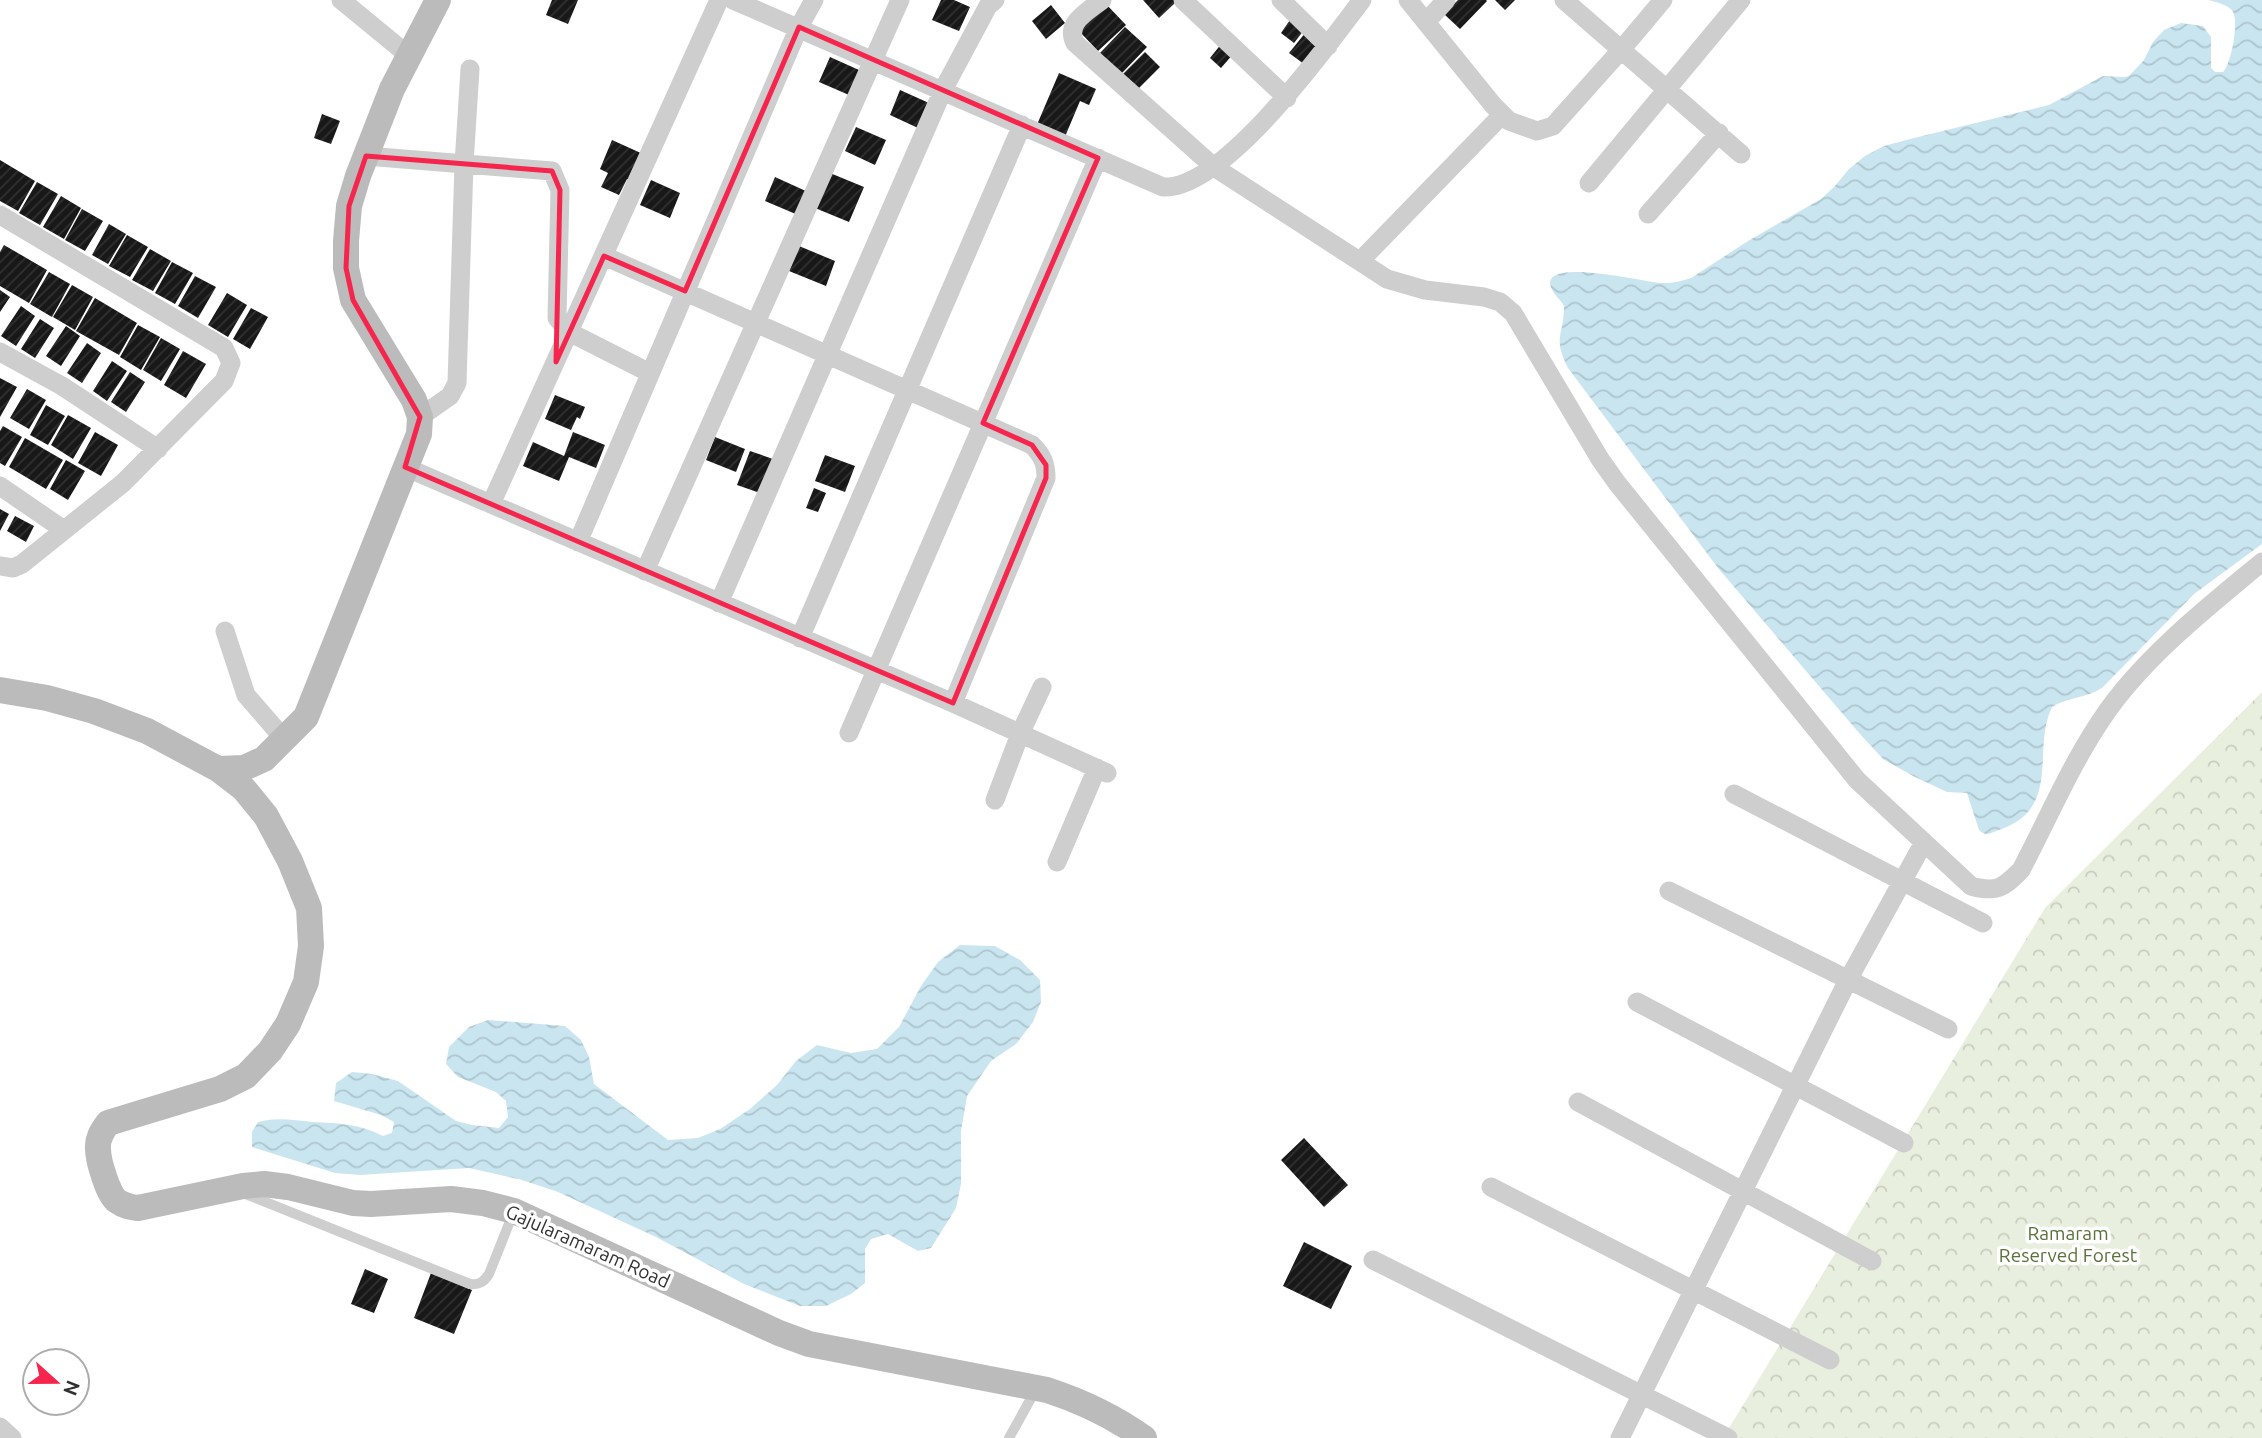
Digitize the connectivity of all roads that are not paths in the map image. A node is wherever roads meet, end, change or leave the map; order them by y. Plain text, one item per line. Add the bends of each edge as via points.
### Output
1 (341, 0) edge
2 (438, 0) edge
3 (719, 0) edge
4 (733, 0) edge
5 (814, 0) edge
6 (900, 0) edge
7 (995, 0) edge
8 (1102, 0) edge
9 (1183, 0) edge
10 (1281, 0) edge
11 (1362, 0) edge
12 (1408, 0) edge
13 (1446, 0) edge
14 (1663, 0) edge
15 (1741, 0) edge
16 (1577, 4) edge
17 (1426, 22) junction
18 (799, 27) junction
19 (1328, 46) junction
20 (1621, 50) junction
21 (408, 55) junction
22 (873, 59) junction
23 (471, 69) dead end
24 (1666, 88) junction
25 (943, 90) junction
26 (1287, 98) junction
27 (1502, 114) junction
28 (1021, 125) junction
29 (1719, 133) junction
30 (1741, 154) dead end
31 (366, 156) junction
32 (1098, 158) junction
33 (464, 164) junction
34 (1214, 167) junction
35 (1589, 183) dead end
36 (1648, 214) dead end
37 (0, 215) edge
38 (604, 256) junction
39 (1360, 261) junction
40 (685, 291) junction
41 (755, 322) junction
42 (569, 332) junction
43 (0, 352) edge
44 (828, 354) junction
45 (650, 373) junction
46 (907, 389) junction
47 (420, 417) junction
48 (983, 423) junction
49 (158, 449) junction
50 (405, 467) junction
51 (0, 486) edge
52 (491, 504) junction
53 (64, 530) junction
54 (578, 542) junction
55 (2262, 562) edge
56 (0, 566) edge
57 (645, 571) junction
58 (719, 603) junction
59 (225, 631) dead end
60 (800, 638) junction
61 (876, 670) junction
62 (1042, 687) dead end
63 (0, 690) edge
64 (953, 703) junction
65 (849, 733) dead end
66 (1020, 734) junction
67 (285, 740) junction
68 (218, 769) junction
69 (1734, 794) dead end
70 (995, 800) dead end
71 (1924, 842) junction
72 (1057, 862) dead end
73 (1902, 881) junction
74 (1669, 891) dead end
75 (1983, 923) dead end
76 (1848, 980) junction
77 (1637, 1002) dead end
78 (1948, 1029) dead end
79 (1795, 1086) junction
80 (1578, 1102) dead end
81 (1904, 1143) dead end
82 (1491, 1186) dead end
83 (231, 1188) junction
84 (1743, 1191) junction
85 (514, 1211) junction
86 (1373, 1260) dead end
87 (1872, 1261) dead end
88 (1693, 1291) junction
89 (1830, 1360) dead end
90 (1037, 1387) junction
91 (1642, 1395) junction
92 (0, 1427) edge
93 (12, 1438) edge
94 (1009, 1438) edge
95 (1144, 1438) edge
96 (1620, 1438) edge
97 (1728, 1438) edge

1 - 21 street
2 - 21 main road
3 - 38 street
4 - 18 street
5 - 18 street
6 - 22 street
7 - 25 street
8 - 34 street via 1074,23 1074,43
9 - 26 street
10 - 19 street
11 - 19 street
12 - 17 street
13 - 17 street
14 - 20 street
15 - 24 street
16 - 20 street
17 - 27 street
18 - 22 street
18 - 40 street
19 - 26 street
20 - 24 street
20 - 27 street via 1553,126 1537,131
21 - 31 main road
22 - 25 street
22 - 41 street
23 - 33 street
24 - 29 street
24 - 35 street
25 - 28 street
25 - 44 street
26 - 34 street
27 - 39 street
28 - 32 street
28 - 46 street
29 - 30 street
29 - 36 street
31 - 33 street
31 - 47 main road via 349,206 346,268 353,300 404,381
32 - 34 street via 1163,187 1181,185
32 - 48 street
33 - 42 street via 552,171 560,190 557,318
33 - 47 street via 457,383 450,396
34 - 39 street
37 - 49 street via 224,348 231,363 224,381
38 - 40 street
38 - 42 street
39 - 71 street via 1387,279 1410,287 1484,297 1513,313 1617,483 1857,780
40 - 41 street
40 - 45 street
41 - 44 street
41 - 57 street
42 - 45 street
42 - 52 street
43 - 49 street
44 - 46 street
44 - 58 street
45 - 54 street
46 - 48 street
46 - 60 street
47 - 50 main road via 419,433
48 - 61 street
48 - 64 street via 1032,445 1046,464 1046,478
49 - 53 street
50 - 52 street
50 - 67 main road via 306,717
51 - 53 street
52 - 54 street
53 - 56 street via 22,564
54 - 57 street
55 - 71 street via 2188,625 2110,708 2021,870 2007,884 1989,891 1972,886
57 - 58 street
58 - 60 street
59 - 67 street via 246,695
60 - 61 street
61 - 64 street
61 - 65 street
62 - 66 street
63 - 68 main road, Gajularamaram Road via 94,711 147,731
64 - 66 street
66 - 70 street
66 - 72 street via 1102,770
67 - 68 main road via 264,759 244,768
68 - 83 main road, Gajularamaram Road via 244,789 266,816 290,861 309,908 311,946 306,982 288,1024 246,1076 220,1089 108,1123 97,1150 108,1189 114,1200 126,1206 138,1208
69 - 73 street
71 - 73 street
73 - 75 street
73 - 76 street
74 - 76 street
76 - 78 street
76 - 79 street
77 - 79 street
79 - 81 street
79 - 84 street
80 - 84 street
82 - 88 street
83 - 85 main road, Gajularamaram Road via 264,1184 354,1203 451,1199
83 - 85 lane via 470,1284 484,1281 489,1274
84 - 87 street
84 - 88 street
85 - 90 main road, Gajularamaram Road via 779,1333 809,1343
86 - 91 street
88 - 89 street
88 - 91 street
90 - 94 lane
90 - 95 main road, Gajularamaram Road via 1114,1417
91 - 96 street
91 - 97 street
92 - 93 street

